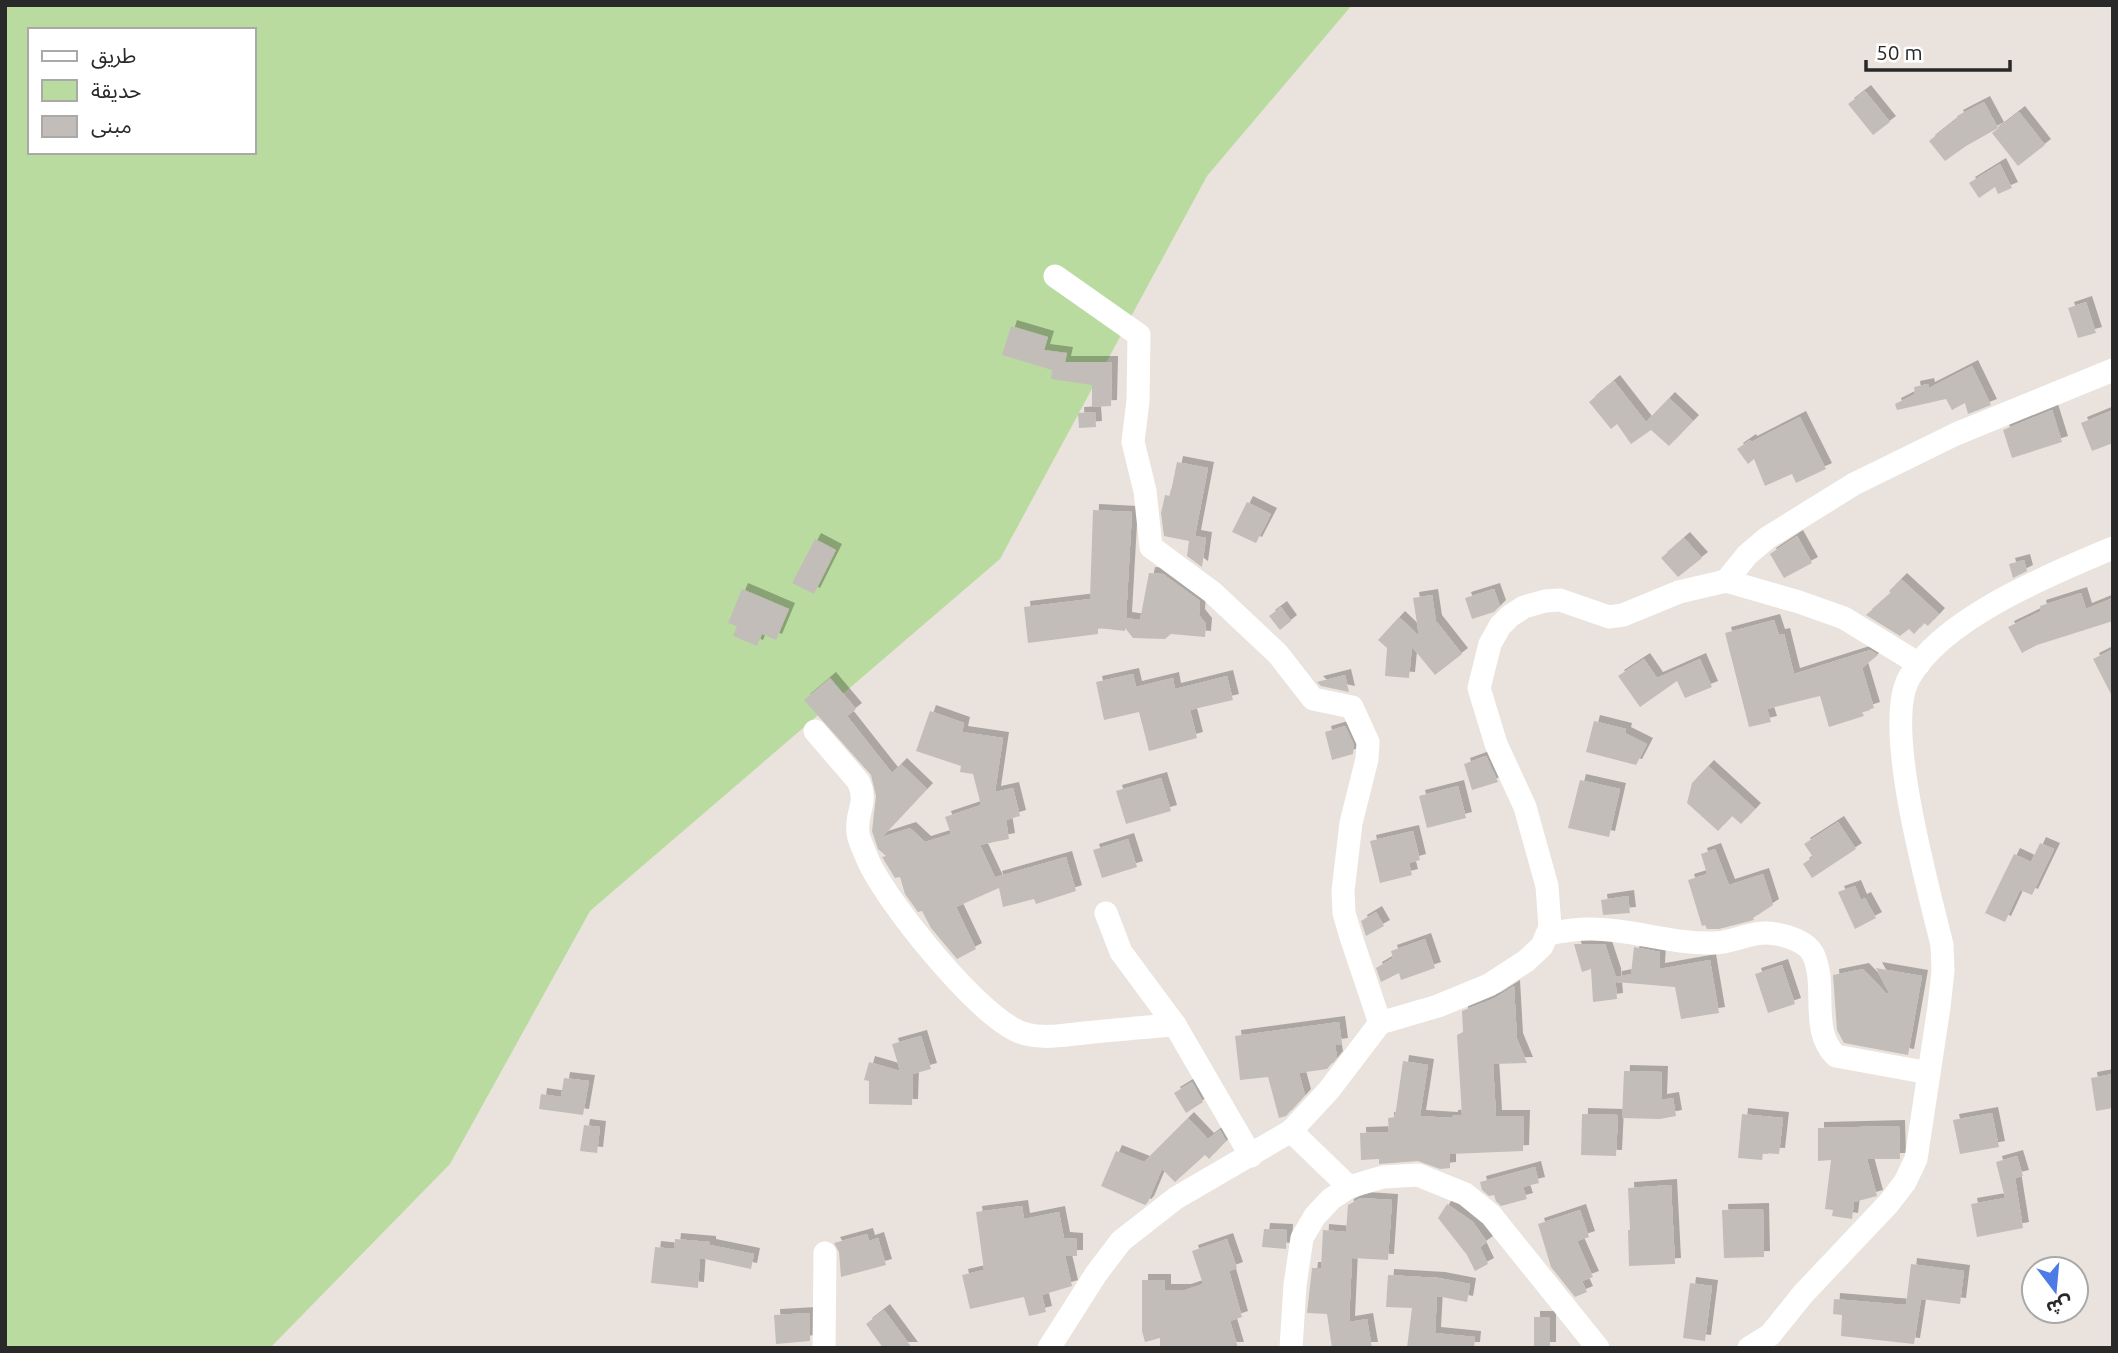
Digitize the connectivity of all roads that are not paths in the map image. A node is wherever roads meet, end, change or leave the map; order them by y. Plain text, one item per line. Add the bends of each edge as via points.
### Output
1 (1055, 276) dead end
2 (2113, 370) edge
3 (2113, 548) edge
4 (1726, 581) junction
5 (1919, 664) junction
6 (815, 731) dead end
7 (1105, 913) dead end
8 (1548, 934) junction
9 (1380, 1023) junction
10 (1175, 1025) junction
11 (1929, 1073) junction
12 (1291, 1131) junction
13 (1251, 1156) junction
14 (1349, 1187) junction
15 (825, 1252) dead end
16 (1775, 1341) edge
17 (824, 1348) edge
18 (1049, 1348) edge
19 (1291, 1348) edge
20 (1598, 1348) edge
21 (1749, 1348) edge

1 - 9 street via 1139,335 1133,442 1153,550 1212,592 1278,654 1313,699 1348,705 1355,711 1368,749 1350,823 1344,913
2 - 4 street via 1956,434 1854,485 1767,538
3 - 5 street via 2051,574 1979,614 1946,634
4 - 5 street via 1844,618
4 - 8 street via 1609,617 1560,600 1545,601 1510,616 1490,644 1479,688 1496,744 1525,807 1547,886
5 - 11 street via 1908,679 1901,735 1907,792 1942,945 1943,971
6 - 10 street via 863,790 858,831 869,864 885,890 931,951 1004,1023 1021,1034 1042,1036
7 - 10 street via 1121,951
8 - 9 street via 1526,961 1489,985
8 - 11 street via 1592,929 1698,943 1753,933 1791,937 1812,953 1824,1037 1836,1056
9 - 12 street
10 - 13 street
11 - 16 street via 1916,1159 1905,1182 1803,1294
12 - 13 street
12 - 14 street
13 - 18 street via 1176,1198 1121,1241
14 - 19 street via 1314,1216 1302,1238
14 - 20 street via 1383,1177 1418,1175 1465,1194 1491,1215
15 - 17 street
16 - 21 street

